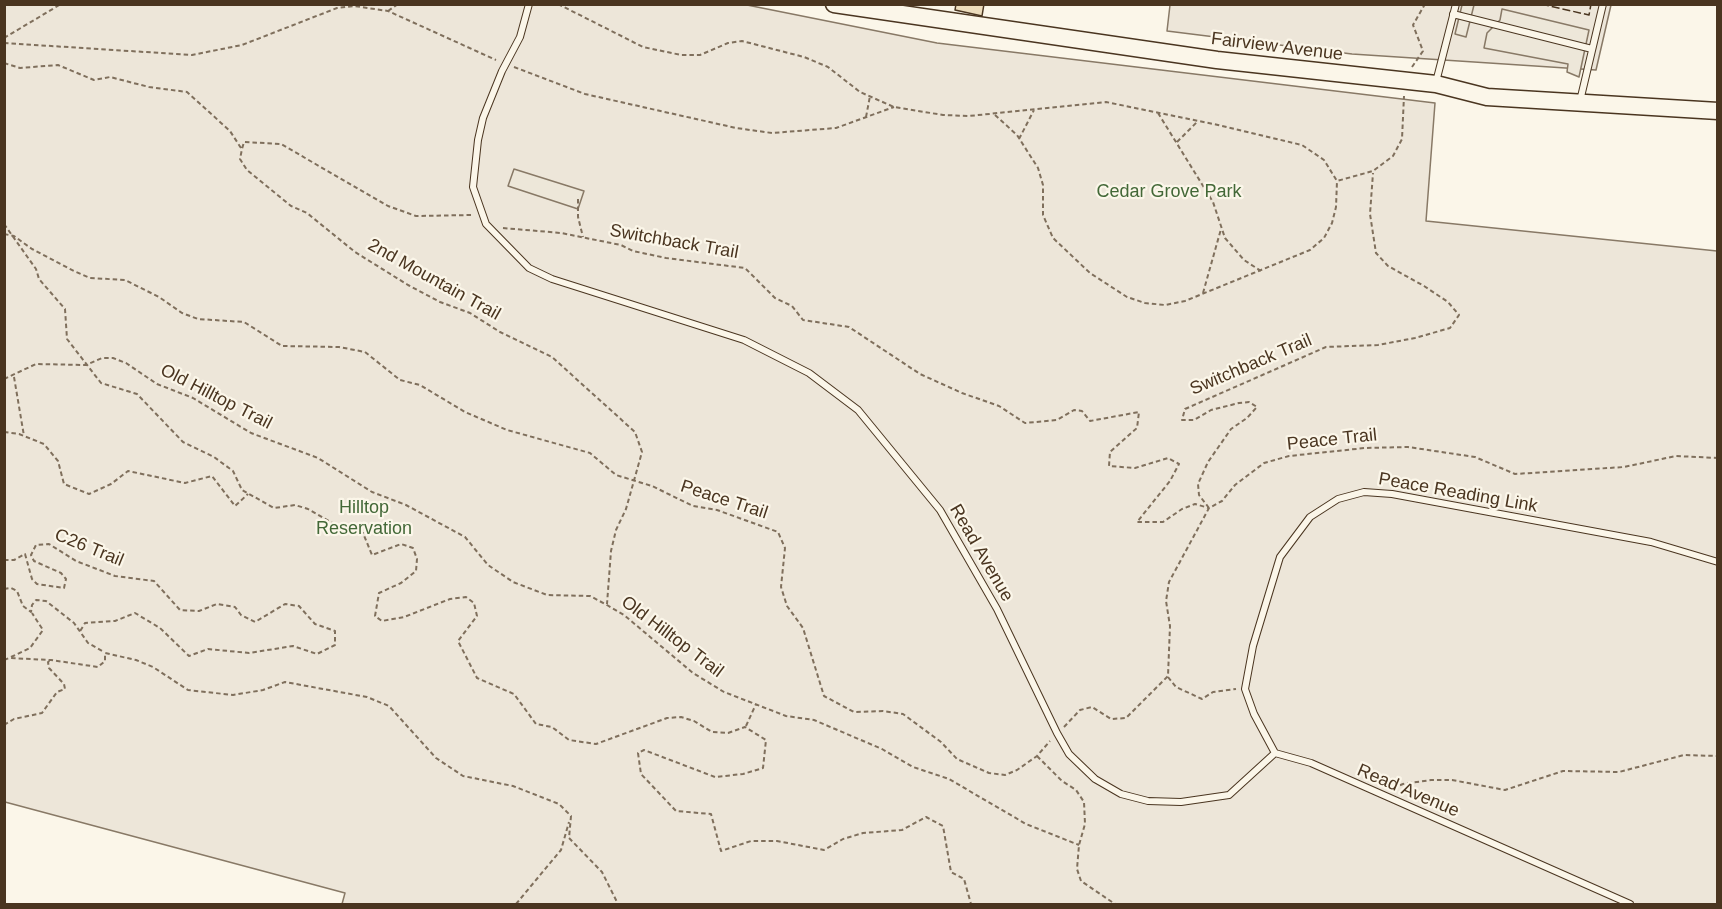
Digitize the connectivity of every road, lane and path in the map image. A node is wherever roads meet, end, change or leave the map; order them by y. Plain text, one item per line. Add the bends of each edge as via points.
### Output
1 (61, 4) edge
2 (398, 4) edge
3 (529, 4) edge
4 (558, 4) edge
5 (834, 4) edge
6 (1425, 4) edge
7 (1456, 4) edge
8 (1603, 4) edge
9 (388, 11) junction
10 (1453, 14) junction
11 (4, 38) edge
12 (4, 43) edge
13 (1592, 49) junction
14 (1423, 51) dead end
15 (499, 61) dead end
16 (4, 63) edge
17 (514, 67) dead end
18 (1407, 82) junction
19 (1436, 84) junction
20 (870, 96) junction
21 (1580, 102) junction
22 (894, 107) junction
23 (1034, 110) junction
24 (1718, 111) edge
25 (1158, 113) junction
26 (994, 114) junction
27 (866, 117) junction
28 (1198, 121) junction
29 (1019, 139) junction
30 (1177, 142) junction
31 (242, 149) junction
32 (1373, 171) junction
33 (1337, 181) junction
34 (578, 199) dead end
35 (480, 212) junction
36 (4, 224) edge
37 (486, 224) junction
38 (1221, 229) junction
39 (4, 234) edge
40 (14, 236) junction
41 (583, 237) junction
42 (1261, 271) junction
43 (1203, 294) junction
44 (86, 365) junction
45 (14, 376) junction
46 (4, 379) edge
47 (4, 432) edge
48 (24, 436) junction
49 (1718, 458) edge
50 (635, 481) junction
51 (248, 494) junction
52 (1209, 508) junction
53 (4, 560) edge
54 (1718, 562) edge
55 (4, 589) edge
56 (607, 605) junction
57 (31, 612) junction
58 (79, 633) junction
59 (105, 653) junction
60 (9, 658) junction
61 (4, 660) edge
62 (51, 660) junction
63 (1168, 676) junction
64 (1245, 689) junction
65 (756, 704) junction
66 (4, 725) edge
67 (745, 727) junction
68 (1057, 733) junction
69 (1275, 753) junction
70 (1037, 756) junction
71 (1718, 756) edge
72 (1379, 795) junction
73 (571, 816) junction
74 (1079, 845) junction
75 (516, 904) edge
76 (618, 904) edge
77 (971, 904) edge
78 (1114, 904) edge
79 (1630, 904) edge

1 - 11 path
2 - 9 path
3 - 35 lane, Read Avenue via 520,37 483,118 473,187
4 - 20 path via 643,47 700,55 742,41 804,57 828,67
5 - 18 main road, Fairview Avenue via 1159,52
6 - 14 path via 1413,25
7 - 10 lane
8 - 13 lane
9 - 12 path via 337,8 242,45 192,55
9 - 15 path
10 - 13 lane
10 - 19 lane
13 - 21 lane
16 - 31 path, 2nd Mountain Trail via 20,68 58,65 94,80 110,76 187,92 230,131
17 - 27 path via 585,94 772,133 836,128
18 - 19 main road, Fairview Avenue
18 - 32 path via 1402,139 1393,156
19 - 21 main road, Fairview Avenue via 1487,97
20 - 22 path
20 - 27 path
21 - 24 main road, Fairview Avenue
22 - 26 path via 943,115
22 - 27 path
23 - 25 path via 1097,102
23 - 26 path
23 - 29 path
25 - 28 path
25 - 30 path
26 - 29 path
28 - 30 path
28 - 33 path via 1302,145 1324,160
29 - 43 path via 1041,176 1043,216 1048,231 1090,273 1127,297 1145,303 1175,304
30 - 38 path via 1213,202
31 - 35 path via 244,142 280,144 388,206 416,216 467,216
31 - 50 path, 2nd Mountain Trail via 240,159 253,176 355,252 426,295 470,313 552,357 634,432 642,452
32 - 33 path
32 - 52 path, Switchback Trail via 1370,213 1376,253 1388,266 1448,302 1459,315 1450,328 1415,338 1378,345 1326,347 1185,409 1182,420 1194,420 1211,410 1239,403 1249,402 1257,407 1231,429 1208,462 1198,484 1199,495
33 - 42 path via 1335,215 1324,238 1310,250
34 - 41 path
35 - 37 lane, Read Avenue
36 - 40 path
37 - 41 path, Switchback Trail
37 - 68 lane, Read Avenue via 529,268 552,279 744,340 809,373 858,410 939,510 997,609
38 - 42 path via 1237,254
38 - 43 path
39 - 40 path, Peace Trail
40 - 44 path via 39,279 65,309 67,339
40 - 50 path, Peace Trail via 74,272 90,278 125,280 182,314 244,322 282,346 339,347 365,352 400,380 420,385 465,412 507,430 590,453 616,476
41 - 52 path, Switchback Trail via 666,258 745,268 776,298 792,306 803,320 849,327 920,374 999,406 1025,423 1057,420 1074,410 1082,411 1090,421 1139,412 1137,428 1110,452 1109,466 1135,468 1168,458 1179,464 1170,482 1137,522 1163,522 1195,504
42 - 43 path
44 - 45 path, Old Hilltop Trail via 36,364
44 - 51 path via 101,383 136,394 183,442 233,471
44 - 56 path, Old Hilltop Trail via 102,358 126,363 157,384 193,398 251,433 318,458 372,492 406,505 465,537 488,565 513,582 547,595 590,596
45 - 46 path, Old Hilltop Trail
45 - 48 path
47 - 48 path
48 - 51 path via 44,444 58,461 64,484 89,494 128,471 185,483 212,476 235,506
49 - 52 path, Peace Trail via 1676,456 1624,467 1515,474 1475,457 1408,447 1365,448 1288,456 1264,463
50 - 56 path, 2nd Mountain Trail via 611,551
50 - 70 path, Peace Trail via 693,506 717,510 778,532 785,548 781,587 803,628 824,696 854,712 903,714 957,759 989,772 1005,775
51 - 67 path via 274,508 295,505 308,509 343,529 363,533 372,555 401,544 412,548 417,559 416,571 380,593 375,616 382,621 404,617 450,599 466,597 474,603 477,616 458,641 477,678 514,694 536,724 552,727 569,740 596,744 667,718 694,721 712,732 728,733
52 - 63 path, Peace Trail via 1169,582
53 - 58 path, C26 Trail via 14,561 25,554 37,584 64,588 66,579 61,573 34,561 31,555 36,545 50,544 76,561 115,576 154,581 180,610 199,611 217,604 235,607 255,622 285,604 299,606 315,624 335,631 335,645 317,654 293,646 249,652 208,649 189,656 160,628 135,613 115,621 85,623
54 - 64 lane, Peace Reading Link via 1651,542 1364,492 1338,499 1310,517 1280,557 1253,646
55 - 57 path via 17,591 23,606
56 - 65 path, Old Hilltop Trail via 693,673 724,692
57 - 58 path via 32,604 41,599 74,623
57 - 60 path via 43,630 30,648
58 - 59 path via 87,643
59 - 62 path via 105,661 98,667
59 - 73 path via 145,664 188,690 232,695 285,682 367,697 389,706 436,758 463,776 513,786 559,804
60 - 61 path
60 - 62 path
62 - 66 path via 49,668 65,689 57,692 42,712 14,718
63 - 64 path via 1176,687 1202,699 1213,692
63 - 68 path, Peace Trail via 1126,718 1111,719 1092,707 1080,710
64 - 69 lane
65 - 67 path
65 - 74 path, Old Hilltop Trail via 786,716 814,720 913,767 949,779 1026,824
67 - 77 path via 766,740 763,768 715,777 644,750 638,753 641,774 676,811 711,814 721,850 751,841 777,841 824,850 843,839 902,830 926,818 943,826 951,872 964,879
68 - 69 lane, Read Avenue via 1069,754 1095,779 1122,794 1148,801 1181,802 1229,795
68 - 70 path, Peace Trail
69 - 72 lane, Read Avenue via 1311,763
70 - 74 path via 1084,802 1085,824
71 - 72 path via 1684,755 1619,772 1563,771 1504,790 1431,780 1403,784
72 - 79 lane, Read Avenue
73 - 75 path via 561,850
73 - 76 path via 569,838 602,872
74 - 78 path via 1077,869 1081,881

